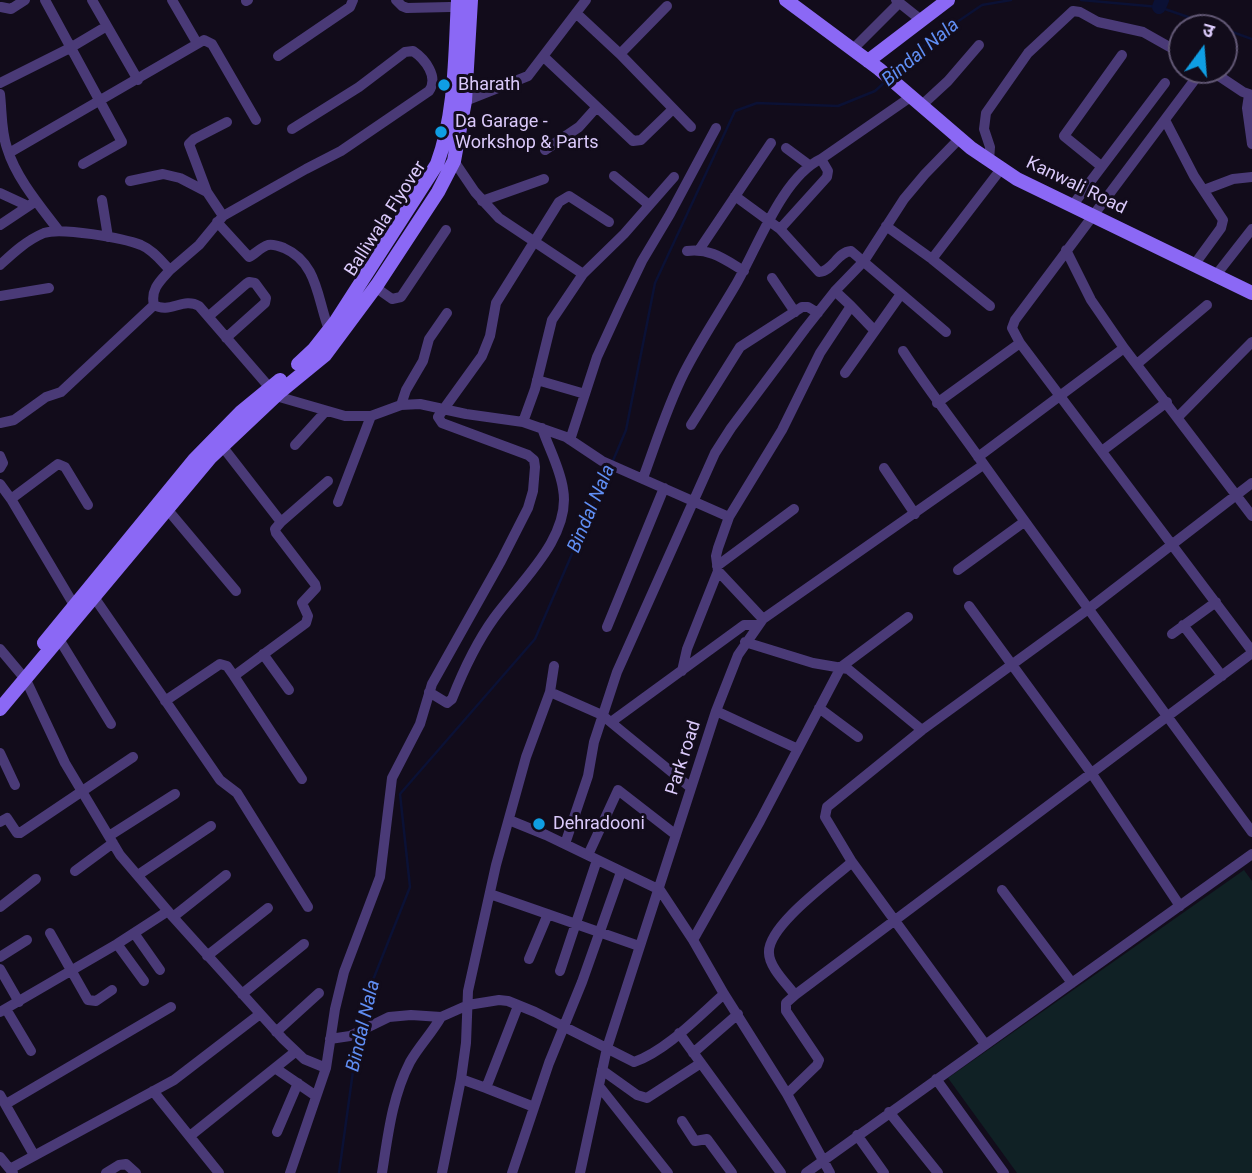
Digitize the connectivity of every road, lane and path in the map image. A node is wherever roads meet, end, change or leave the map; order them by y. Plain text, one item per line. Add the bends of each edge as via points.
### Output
1 (25, 0) edge
2 (45, 0) edge
3 (92, 0) edge
4 (172, 0) edge
5 (353, 0) edge
6 (396, 0) edge
7 (471, 0) edge
8 (586, 0) edge
9 (786, 0) edge
10 (948, 0) edge
11 (898, 1) edge
12 (455, 2) edge
13 (667, 6) dead end
14 (1, 7) edge
15 (576, 13) junction
16 (921, 20) junction
17 (107, 26) junction
18 (197, 43) junction
19 (979, 45) dead end
20 (1168, 46) edge
21 (70, 48) junction
22 (853, 50) junction
23 (620, 54) junction
24 (1122, 55) dead end
25 (278, 56) dead end
26 (544, 57) junction
27 (874, 65) junction
28 (138, 80) junction
29 (0, 83) edge
30 (1165, 83) dead end
31 (1192, 84) edge
32 (1233, 84) edge
33 (0, 94) edge
34 (1251, 95) edge
35 (912, 96) junction
36 (465, 101) junction
37 (99, 102) junction
38 (596, 108) junction
39 (673, 109) junction
40 (256, 120) dead end
41 (1165, 120) junction
42 (227, 122) dead end
43 (691, 127) dead end
44 (716, 128) dead end
45 (292, 130) dead end
46 (960, 138) junction
47 (771, 143) dead end
48 (1252, 144) edge
49 (786, 148) dead end
50 (545, 150) dead end
51 (9, 153) junction
52 (821, 159) junction
53 (454, 161) junction
54 (83, 164) dead end
55 (995, 164) junction
56 (809, 165) junction
57 (1101, 166) junction
58 (614, 176) dead end
59 (674, 177) dead end
60 (1252, 177) edge
61 (544, 178) dead end
62 (130, 181) dead end
63 (1205, 190) junction
64 (207, 191) junction
65 (0, 192) edge
66 (736, 196) junction
67 (102, 201) dead end
68 (482, 201) junction
69 (32, 203) junction
70 (649, 205) junction
71 (1072, 206) junction
72 (1092, 215) junction
73 (220, 219) junction
74 (771, 221) junction
75 (609, 222) dead end
76 (0, 225) edge
77 (886, 226) junction
78 (780, 229) junction
79 (1252, 229) edge
80 (446, 230) dead end
81 (59, 231) junction
82 (107, 237) junction
83 (534, 243) junction
84 (699, 250) junction
85 (1066, 250) junction
86 (687, 251) dead end
87 (932, 259) junction
88 (864, 261) junction
89 (0, 265) edge
90 (1194, 265) junction
91 (170, 270) junction
92 (744, 271) junction
93 (583, 274) junction
94 (1216, 275) junction
95 (772, 278) dead end
96 (375, 287) junction
97 (48, 288) dead end
98 (835, 291) junction
99 (1252, 293) edge
100 (901, 294) junction
101 (0, 296) edge
102 (154, 304) junction
103 (1207, 305) dead end
104 (851, 306) junction
105 (990, 306) dead end
106 (795, 312) junction
107 (447, 313) dead end
108 (818, 313) junction
109 (209, 316) junction
110 (327, 324) junction
111 (874, 330) junction
112 (946, 332) dead end
113 (226, 338) junction
114 (1252, 342) edge
115 (1020, 343) junction
116 (1124, 348) junction
117 (903, 351) dead end
118 (314, 355) junction
119 (1137, 364) junction
120 (845, 373) dead end
121 (537, 380) junction
122 (273, 392) junction
123 (585, 394) junction
124 (1059, 396) junction
125 (1167, 402) junction
126 (937, 403) junction
127 (401, 405) junction
128 (443, 409) junction
129 (325, 412) junction
130 (371, 416) junction
131 (1178, 417) junction
132 (523, 422) junction
133 (0, 423) edge
134 (691, 425) dead end
135 (542, 428) junction
136 (570, 440) junction
137 (295, 445) dead end
138 (222, 446) junction
139 (1102, 452) junction
140 (0, 456) edge
141 (981, 461) junction
142 (0, 468) edge
143 (884, 468) dead end
144 (643, 478) junction
145 (328, 481) dead end
146 (1252, 483) edge
147 (0, 484) edge
148 (664, 488) junction
149 (1236, 495) junction
150 (11, 499) junction
151 (693, 500) junction
152 (338, 502) dead end
153 (88, 505) dead end
154 (167, 509) junction
155 (794, 509) dead end
156 (915, 514) junction
157 (1252, 516) edge
158 (729, 517) junction
159 (281, 522) junction
160 (1024, 522) junction
161 (1173, 544) junction
162 (718, 569) junction
163 (958, 570) dead end
164 (236, 590) dead end
165 (94, 597) junction
166 (1216, 602) junction
167 (74, 605) junction
168 (969, 606) dead end
169 (1087, 610) junction
170 (908, 617) dead end
171 (760, 622) junction
172 (1183, 625) junction
173 (607, 627) dead end
174 (1172, 634) dead end
175 (60, 639) junction
176 (745, 642) junction
177 (0, 649) edge
178 (1252, 652) edge
179 (263, 654) junction
180 (1012, 664) junction
181 (554, 666) dead end
182 (841, 667) junction
183 (682, 671) junction
184 (23, 676) junction
185 (234, 676) junction
186 (1222, 676) junction
187 (289, 690) dead end
188 (429, 692) junction
189 (550, 692) junction
190 (0, 695) edge
191 (165, 701) junction
192 (819, 708) junction
193 (0, 709) edge
194 (716, 710) junction
195 (602, 715) junction
196 (1167, 717) junction
197 (611, 722) junction
198 (111, 724) dead end
199 (922, 730) junction
200 (858, 737) dead end
201 (797, 750) junction
202 (0, 753) edge
203 (133, 757) dead end
204 (1091, 774) junction
205 (302, 779) dead end
206 (15, 785) dead end
207 (691, 788) junction
208 (83, 792) junction
209 (175, 794) dead end
210 (509, 820) junction
211 (0, 822) edge
212 (211, 826) dead end
213 (1252, 832) edge
214 (676, 835) junction
215 (111, 839) junction
216 (565, 844) junction
217 (593, 858) junction
218 (1251, 858) edge
219 (852, 862) junction
220 (75, 871) dead end
221 (621, 872) junction
222 (138, 875) junction
223 (226, 875) dead end
224 (36, 879) dead end
225 (660, 890) junction
226 (1002, 890) dead end
227 (490, 894) junction
228 (1, 905) edge
229 (1180, 906) junction
230 (308, 907) dead end
231 (268, 908) dead end
232 (170, 914) junction
233 (548, 914) junction
234 (895, 920) junction
235 (576, 924) junction
236 (599, 932) junction
237 (50, 933) dead end
238 (134, 933) junction
239 (27, 940) dead end
240 (694, 940) junction
241 (117, 944) junction
242 (304, 944) dead end
243 (639, 946) junction
244 (207, 956) junction
245 (0, 957) edge
246 (529, 959) dead end
247 (0, 969) edge
248 (160, 970) dead end
249 (560, 971) dead end
250 (72, 972) junction
251 (144, 981) dead end
252 (1072, 983) junction
253 (112, 990) dead end
254 (319, 993) dead end
255 (242, 994) junction
256 (724, 994) junction
257 (795, 995) junction
258 (19, 1002) junction
259 (468, 1005) junction
260 (518, 1006) junction
261 (171, 1007) dead end
262 (3, 1011) edge
263 (260, 1014) junction
264 (738, 1014) junction
265 (441, 1017) junction
266 (564, 1027) junction
267 (276, 1032) junction
268 (679, 1033) junction
269 (330, 1039) junction
270 (985, 1044) junction
271 (607, 1048) junction
272 (31, 1051) dead end
273 (295, 1052) junction
274 (693, 1053) junction
275 (701, 1063) junction
276 (275, 1068) junction
277 (326, 1069) junction
278 (602, 1070) junction
279 (461, 1079) junction
280 (936, 1079) junction
281 (298, 1083) junction
282 (599, 1086) junction
283 (486, 1088) junction
284 (153, 1091) junction
285 (787, 1094) junction
286 (316, 1096) junction
287 (3, 1099) edge
288 (534, 1107) junction
289 (889, 1112) junction
290 (682, 1121) dead end
291 (277, 1132) dead end
292 (857, 1135) junction
293 (190, 1136) junction
294 (34, 1155) junction
295 (0, 1157) edge
296 (821, 1161) junction
297 (11, 1171) edge
298 (106, 1173) edge
299 (136, 1173) edge
300 (219, 1173) edge
301 (290, 1173) edge
302 (382, 1173) edge
303 (442, 1173) edge
304 (512, 1173) edge
305 (579, 1173) edge
306 (668, 1173) edge
307 (732, 1173) edge
308 (781, 1173) edge
309 (806, 1173) edge
310 (830, 1173) edge
311 (884, 1173) edge
312 (938, 1173) edge
313 (1004, 1173) edge

1 - 14 street via 11,9
2 - 21 street
3 - 17 street
4 - 18 street
5 - 25 street via 350,7
6 - 12 street via 407,8
7 - 36 street
8 - 15 street
9 - 22 street
10 - 16 street
11 - 16 street
11 - 22 street
12 - 110 street via 435,153
12 - 118 street, Balliwala Flyover via 451,101 437,164
13 - 23 street
15 - 23 street
15 - 26 street
16 - 27 street
17 - 21 street
17 - 28 street
18 - 28 street
18 - 40 street via 212,44
19 - 35 street via 948,81
20 - 55 street via 1143,32 1073,11 1028,53 986,113 984,129
21 - 29 street
21 - 37 street
22 - 27 street
23 - 39 street
24 - 57 street via 1065,136
26 - 36 street via 528,76
26 - 38 street
27 - 35 street, Kanwali Road
28 - 37 street
30 - 57 street
31 - 41 street
32 - 34 street
33 - 51 street
34 - 48 street via 1247,108
35 - 46 street, Kanwali Road
35 - 52 street
36 - 53 street
37 - 51 street
37 - 54 street via 122,142
38 - 39 street via 636,142
38 - 50 street via 579,127
39 - 43 street
41 - 63 street
41 - 72 street
42 - 64 street via 190,144
44 - 123 street via 642,261 597,357
45 - 73 street via 405,52 417,53 432,74 429,91 378,128
46 - 55 street, Kanwali Road
46 - 77 street via 925,174
47 - 66 street
49 - 56 street
51 - 69 street
52 - 56 street
52 - 78 street via 828,174
53 - 68 street
53 - 96 street
55 - 71 street, Kanwali Road
55 - 87 street
56 - 74 street
57 - 71 street
58 - 70 street
59 - 70 street
60 - 63 street
61 - 68 street
62 - 64 street via 163,174
63 - 90 street via 1223,224
64 - 73 street
65 - 69 street
66 - 74 street
66 - 84 street
67 - 82 street
68 - 83 street
69 - 76 street
69 - 81 street
70 - 93 street
71 - 72 street, Kanwali Road
72 - 85 street
72 - 90 street, Kanwali Road
73 - 91 street
73 - 110 street via 249,257 273,245 303,260
74 - 78 street
74 - 92 street
75 - 83 street via 566,196
77 - 87 street
77 - 88 street
78 - 88 street via 819,272 849,250
79 - 94 street
80 - 96 street via 401,297 392,299
81 - 82 street
81 - 89 street via 32,240
82 - 91 street via 142,246
83 - 93 street
83 - 128 street via 496,303 481,356
84 - 86 street
84 - 92 street via 712,252
85 - 115 street via 1013,324
85 - 116 street via 1091,300
87 - 105 street
88 - 98 street
88 - 100 street
90 - 94 street, Kanwali Road
91 - 102 street via 155,288
92 - 144 street via 683,374
93 - 121 street via 551,320
94 - 99 street, Kanwali Road
95 - 106 street
96 - 118 street via 325,355
97 - 101 street
98 - 104 street
98 - 108 street
100 - 111 street
100 - 112 street
102 - 109 street via 166,309 193,302
102 - 133 street via 61,392 13,421
103 - 119 street
104 - 111 street
104 - 158 street
106 - 108 street via 805,306
106 - 134 street via 740,347
107 - 127 street via 429,339
108 - 151 street via 723,439
109 - 113 street
109 - 113 street via 249,282 266,298
110 - 118 street
111 - 120 street
113 - 122 street
114 - 131 street
115 - 124 street
115 - 126 street
116 - 119 street
116 - 124 street, Park road
117 - 126 street
118 - 122 street
119 - 125 street
121 - 123 street
121 - 132 street
122 - 129 street
122 - 138 street
122 - 167 street via 241,412 194,460
123 - 136 street
124 - 139 street
124 - 141 street, Park road
125 - 131 street
125 - 139 street
126 - 141 street
127 - 128 street
127 - 130 street
128 - 132 street
128 - 188 street via 438,417 442,424 534,460 535,478 522,520
129 - 130 street
129 - 137 street
130 - 152 street
131 - 149 street
132 - 135 street
135 - 136 street
135 - 188 street via 564,490 552,540 481,637 449,702
136 - 144 street via 602,461
138 - 154 street
138 - 159 street
139 - 161 street
140 - 142 street
141 - 156 street, Park road
141 - 160 street
143 - 156 street
144 - 148 street
145 - 159 street
146 - 149 street
147 - 150 street
148 - 151 street
148 - 173 street
149 - 157 street
149 - 161 street
150 - 153 street via 58,464 65,467
150 - 167 street
151 - 158 street
151 - 195 street
154 - 164 street
154 - 165 street
155 - 162 street
156 - 171 street, Park road
158 - 162 street via 718,548
159 - 179 street via 276,533 316,588 302,603 306,623
160 - 163 street
160 - 169 street
161 - 166 street
161 - 169 street
162 - 171 street
162 - 183 street
165 - 175 street
165 - 191 street
166 - 172 street
166 - 178 street
167 - 184 street
168 - 180 street
169 - 180 street
169 - 196 street
170 - 182 street
171 - 176 street, Park road
171 - 183 street via 744,625
172 - 174 street
172 - 186 street
175 - 184 street
175 - 198 street
176 - 182 street
176 - 194 street, Park road
177 - 184 street
178 - 186 street
179 - 185 street
179 - 187 street
180 - 199 street
180 - 204 street
181 - 189 street
182 - 192 street
182 - 199 street
183 - 197 street
184 - 190 street
184 - 193 street
184 - 208 street
185 - 191 street via 220,664
185 - 205 street
186 - 196 street
188 - 269 street via 420,724 392,778 380,877 344,972
189 - 195 street
189 - 210 street
191 - 230 street via 219,780 237,793
192 - 200 street
192 - 201 street
194 - 201 street
194 - 207 street, Park road
195 - 197 street
195 - 216 street
196 - 204 street
196 - 213 street
197 - 207 street
199 - 219 street via 827,807 825,817
201 - 240 street
202 - 206 street
203 - 208 street
204 - 229 street
204 - 234 street
207 - 214 street, Park road
208 - 211 street via 20,833 7,818
208 - 215 street
209 - 215 street
210 - 216 street
210 - 227 street
212 - 222 street
214 - 217 street via 619,789
214 - 225 street, Park road
215 - 220 street
215 - 222 street
216 - 217 street
217 - 221 street
217 - 235 street
218 - 229 street
219 - 234 street
219 - 257 street via 785,921 771,943 771,962
221 - 225 street
221 - 236 street
222 - 232 street
223 - 232 street
224 - 228 street
225 - 240 street
225 - 243 street, Park road
226 - 252 street
227 - 233 street
227 - 259 street
229 - 252 street
231 - 244 street
232 - 238 street
232 - 244 street
233 - 235 street
233 - 246 street
234 - 257 street
234 - 270 street
235 - 236 street
235 - 249 street
236 - 243 street
236 - 266 street
237 - 250 street
238 - 241 street
238 - 248 street
239 - 245 street
240 - 256 street
241 - 250 street
241 - 251 street
242 - 255 street
243 - 271 street, Park road
244 - 255 street
247 - 258 street
250 - 253 street via 90,1002
250 - 258 street
252 - 270 street
254 - 267 street
255 - 263 street
256 - 264 street
256 - 268 street
257 - 285 street via 786,1003 786,1011 819,1060
258 - 262 street
259 - 260 street via 499,1000
259 - 265 street
259 - 279 street
260 - 266 street
260 - 283 street
261 - 287 street
262 - 272 street
263 - 267 street
263 - 284 street
264 - 274 street
264 - 285 street
265 - 269 street via 382,1018 344,1038
265 - 302 street via 405,1074 390,1118
266 - 271 street
266 - 288 street
267 - 273 street
268 - 271 street via 635,1062
268 - 274 street
269 - 277 street
270 - 280 street
271 - 278 street, Park road
273 - 276 street
273 - 277 street
274 - 275 street
275 - 278 street via 647,1098
275 - 308 street
276 - 281 street
276 - 293 street
277 - 286 street
278 - 282 street, Park road
279 - 283 street
279 - 303 street
280 - 289 street
280 - 313 street
281 - 286 street
281 - 291 street
282 - 305 street, Park road
282 - 306 street
283 - 288 street
284 - 293 street
284 - 294 street
285 - 296 street
286 - 301 street
287 - 294 street
288 - 304 street
289 - 292 street
289 - 312 street
290 - 307 street via 695,1142 707,1139
292 - 296 street
292 - 311 street
293 - 300 street
294 - 297 street
295 - 297 street
296 - 309 street
296 - 310 street
298 - 299 street via 119,1164

